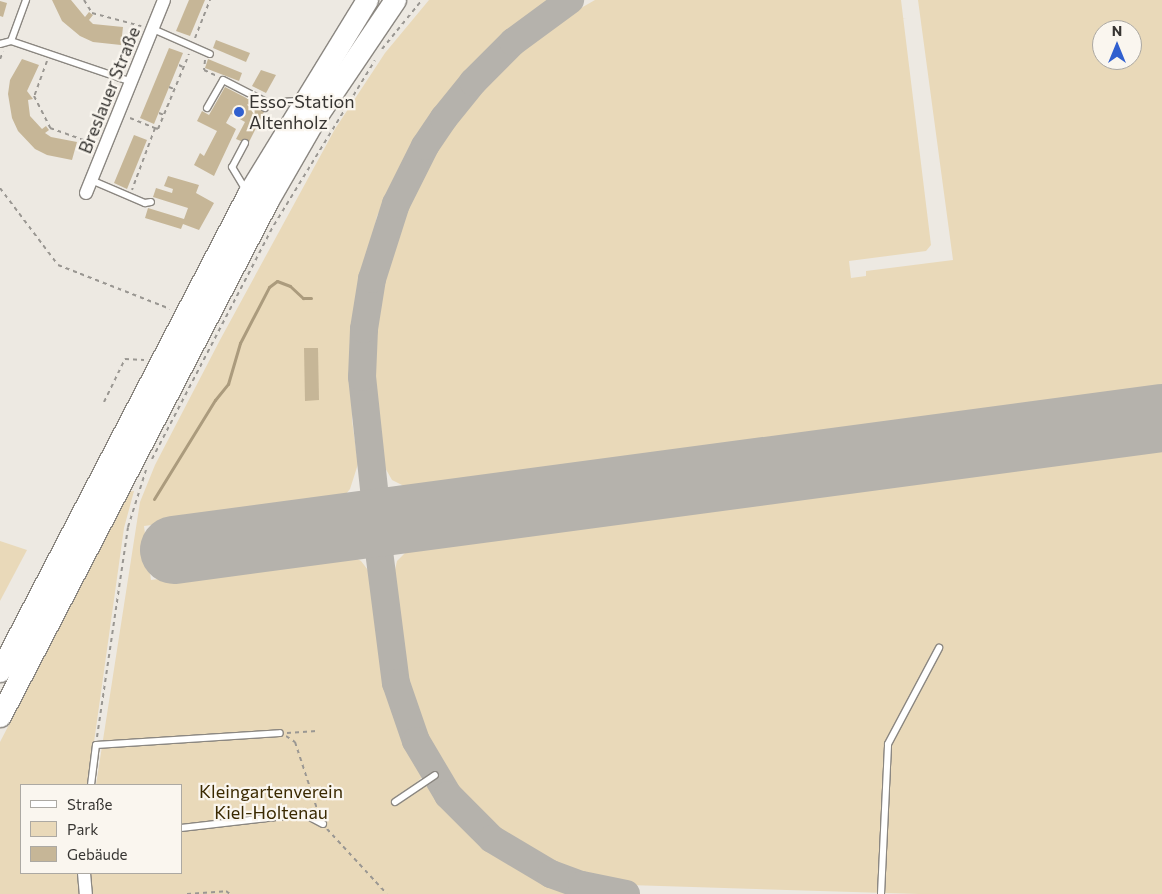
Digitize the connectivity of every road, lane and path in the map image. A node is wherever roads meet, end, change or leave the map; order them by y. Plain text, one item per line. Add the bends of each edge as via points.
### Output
1 (26, 0) edge
2 (84, 0) edge
3 (164, 0) edge
4 (210, 0) edge
5 (367, 0) edge
6 (372, 0) edge
7 (395, 0) edge
8 (422, 0) edge
9 (204, 2) dead end
10 (208, 3) junction
11 (196, 21) dead end
12 (354, 22) junction
13 (201, 23) junction
14 (153, 29) junction
15 (11, 40) junction
16 (0, 44) edge
17 (192, 46) junction
18 (381, 50) dead end
19 (209, 53) joint
20 (50, 54) junction
21 (376, 58) dead end
22 (178, 65) dead end
23 (183, 67) junction
24 (223, 80) junction
25 (132, 82) junction
26 (169, 88) dead end
27 (174, 89) junction
28 (303, 100) junction
29 (207, 108) dead end
30 (159, 113) dead end
31 (164, 115) junction
32 (130, 118) dead end
33 (155, 128) junction
34 (245, 143) dead end
35 (104, 147) junction
36 (133, 175) dead end
37 (137, 178) junction
38 (91, 180) junction
39 (0, 188) edge
40 (86, 192) dead end
41 (248, 194) junction
42 (130, 196) junction
43 (151, 202) dead end
44 (170, 309) dead end
45 (157, 367) junction
46 (104, 402) dead end
47 (151, 461) dead end
48 (146, 470) dead end
49 (939, 648) dead end
50 (0, 671) edge
51 (0, 716) edge
52 (317, 731) dead end
53 (280, 733) junction
54 (96, 745) junction
55 (435, 775) dead end
56 (91, 784) edge
57 (395, 802) dead end
58 (323, 824) junction
59 (182, 828) edge
60 (84, 874) edge
61 (86, 894) edge
62 (187, 894) edge
63 (230, 894) edge
64 (387, 894) edge
65 (881, 894) edge

1 - 15 lane
2 - 14 path via 92,13
3 - 14 street, Breslauer Straße
4 - 10 path
5 - 12 highway
6 - 12 highway
7 - 51 highway via 319,112 268,200
8 - 18 path
9 - 10 path
10 - 13 path
11 - 13 path
12 - 28 highway
13 - 17 path
14 - 17 lane
14 - 25 street, Breslauer Straße
15 - 16 lane
15 - 20 lane
17 - 19 lane
17 - 23 path
19 - 24 path via 204,70
20 - 25 lane
20 - 35 path via 34,96 50,128
21 - 47 path via 274,225
22 - 23 path
23 - 27 path
24 - 28 lane via 266,106
24 - 29 lane
25 - 35 street, Breslauer Straße
26 - 27 path
27 - 31 path
28 - 41 highway
30 - 31 path
31 - 33 path via 158,129
32 - 33 path
33 - 37 path
34 - 41 lane via 232,167
35 - 38 street, Breslauer Straße
36 - 37 path
37 - 42 path
38 - 40 street, Breslauer Straße
38 - 42 lane
39 - 44 path via 58,265
41 - 45 highway
42 - 43 lane
45 - 46 path via 138,358 125,359
45 - 50 highway
48 - 54 path via 128,527
49 - 65 lane via 888,744
52 - 53 path
53 - 54 lane
53 - 58 path via 295,742
54 - 56 lane
55 - 57 lane
58 - 59 lane via 308,816 293,815
58 - 64 path
60 - 61 street
62 - 63 path via 226,891

